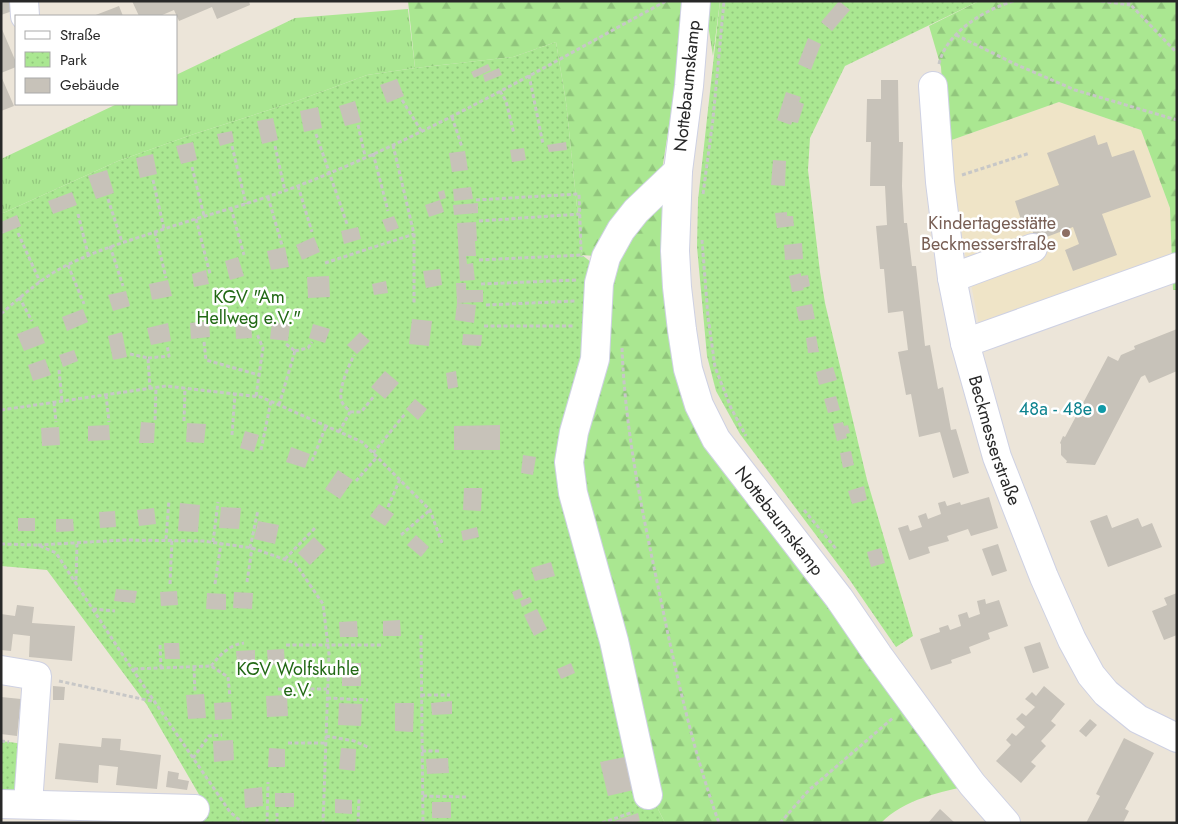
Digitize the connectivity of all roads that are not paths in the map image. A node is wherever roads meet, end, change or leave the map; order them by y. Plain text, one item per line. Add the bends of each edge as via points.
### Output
1 (24, 1) edge
2 (696, 1) edge
3 (26, 15) edge
4 (933, 86) road end
5 (678, 171) junction
6 (1033, 248) dead end
7 (1177, 268) edge
8 (952, 278) junction
9 (965, 343) junction
10 (1, 670) edge
11 (1177, 738) edge
12 (643, 803) road end
13 (14, 804) edge
14 (195, 809) dead end
15 (1006, 823) edge

1 - 3 street
2 - 5 street, Nottebaumskamp
4 - 8 street, Beckmesserstraße
5 - 12 street, Nottebaumskamp via 594,256 599,283 595,359 574,432 570,462 573,493 612,633
5 - 15 street, Nottebaumskamp via 675,251 682,330 688,369 699,405 716,439 833,590 972,784
6 - 8 street
7 - 9 street
8 - 9 street, Beckmesserstraße
9 - 11 street, Beckmesserstraße via 997,457 1025,532 1072,640 1091,675 1106,693 1138,719
10 - 13 street via 37,676
13 - 14 street

